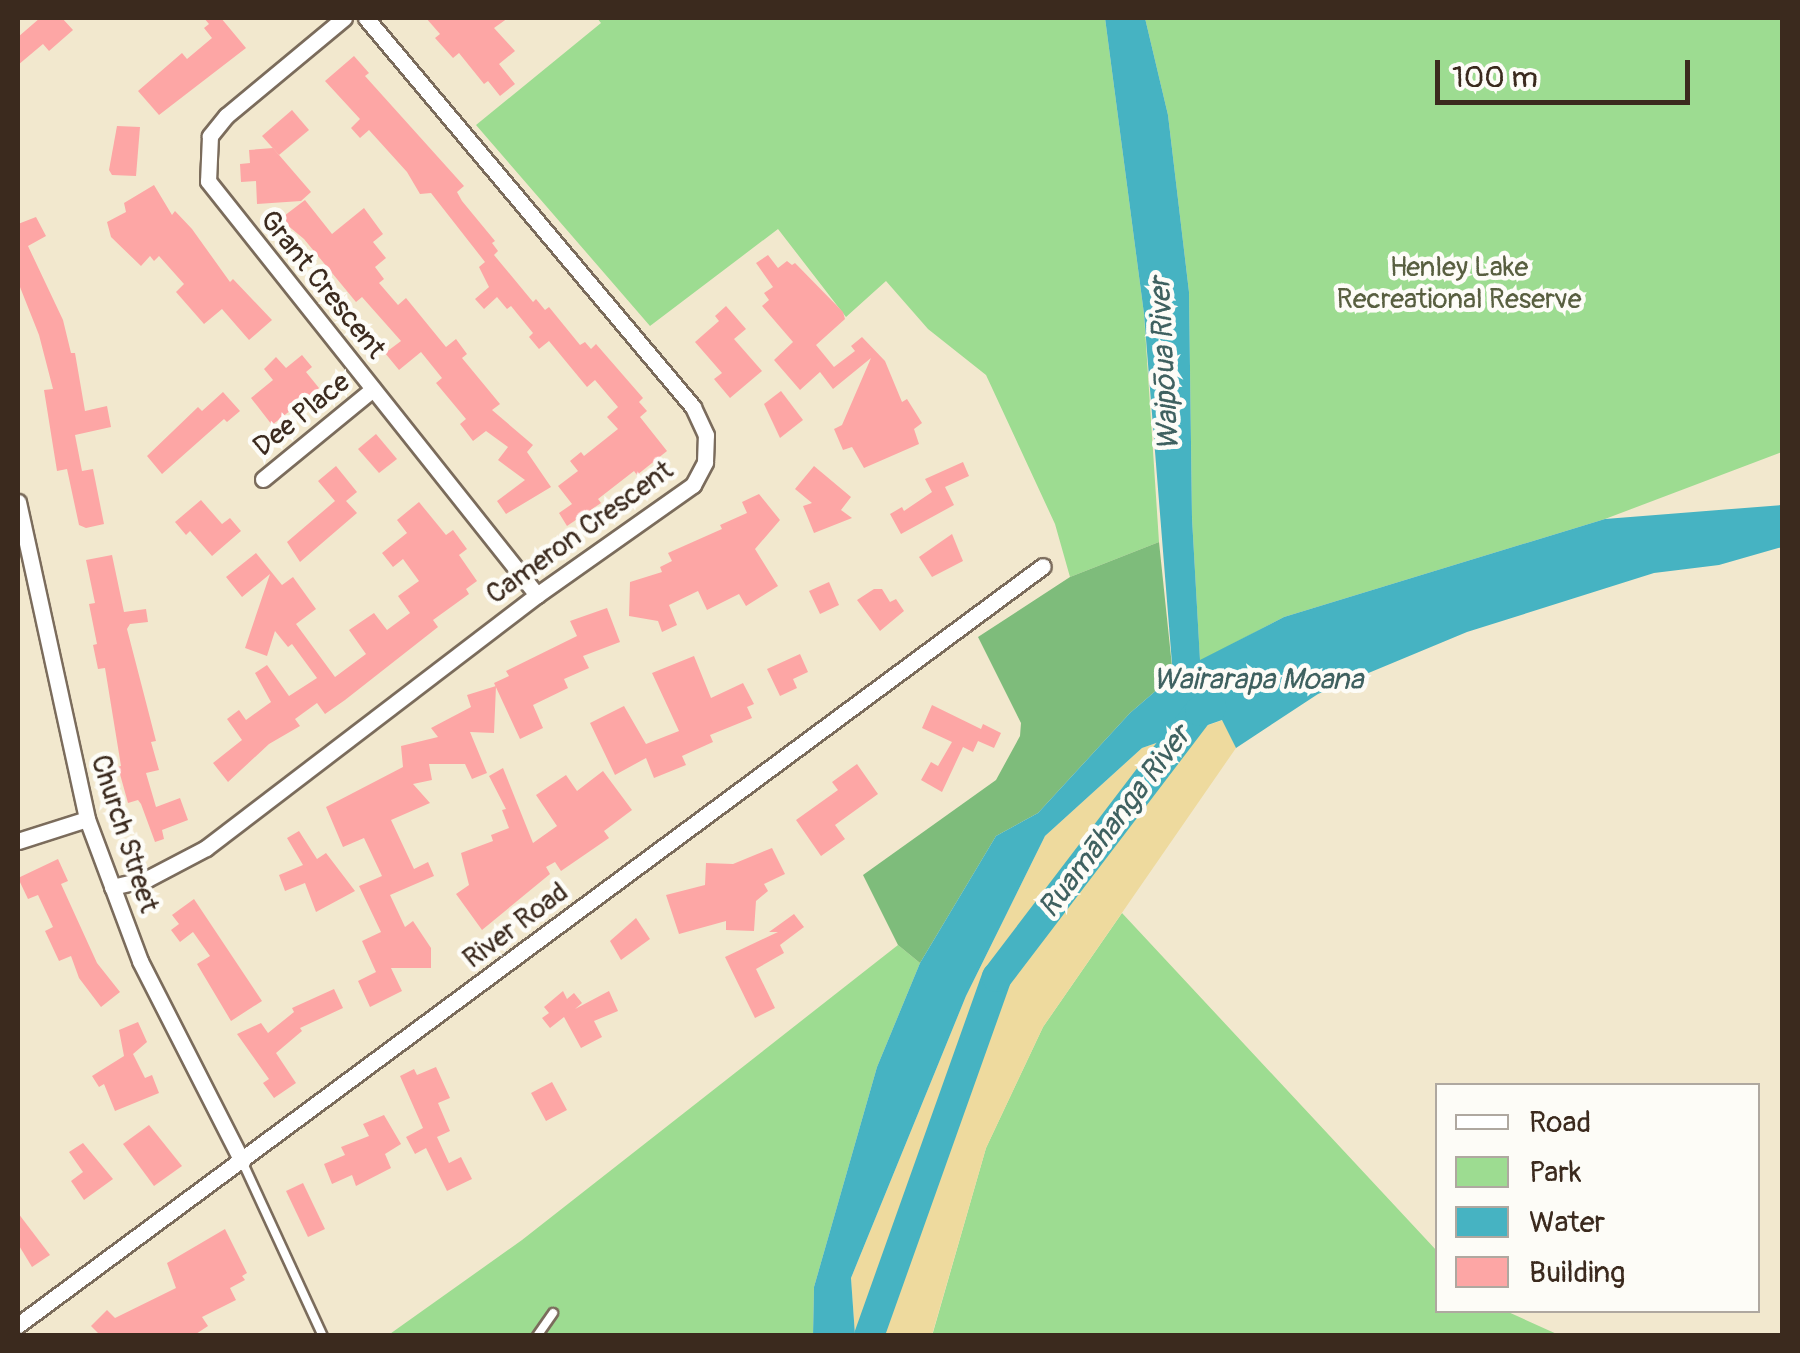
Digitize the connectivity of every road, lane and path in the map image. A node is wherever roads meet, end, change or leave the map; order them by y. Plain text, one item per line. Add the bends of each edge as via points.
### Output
1 (344, 18) edge
2 (366, 18) edge
3 (374, 388) junction
4 (263, 479) dead end
5 (18, 502) edge
6 (1043, 566) dead end
7 (25, 579) edge
8 (537, 594) junction
9 (87, 819) junction
10 (18, 840) edge
11 (112, 887) junction
12 (242, 1161) junction
13 (553, 1313) dead end
14 (18, 1326) edge
15 (323, 1336) edge
16 (537, 1336) edge

1 - 3 street, Grant Crescent via 226,116 210,136 208,180
2 - 8 street, Cameron Crescent via 693,407 706,435 705,462 693,485
3 - 4 street, Dee Place
3 - 8 street, Grant Crescent
5 - 7 street, Church Street
6 - 12 street, River Road
7 - 9 street, Church Street
8 - 11 street, Cameron Crescent via 206,848 147,879
9 - 10 street
9 - 11 street, Church Street
11 - 12 street, Church Street via 140,961
12 - 14 street, River Road
12 - 15 lane
13 - 16 lane

